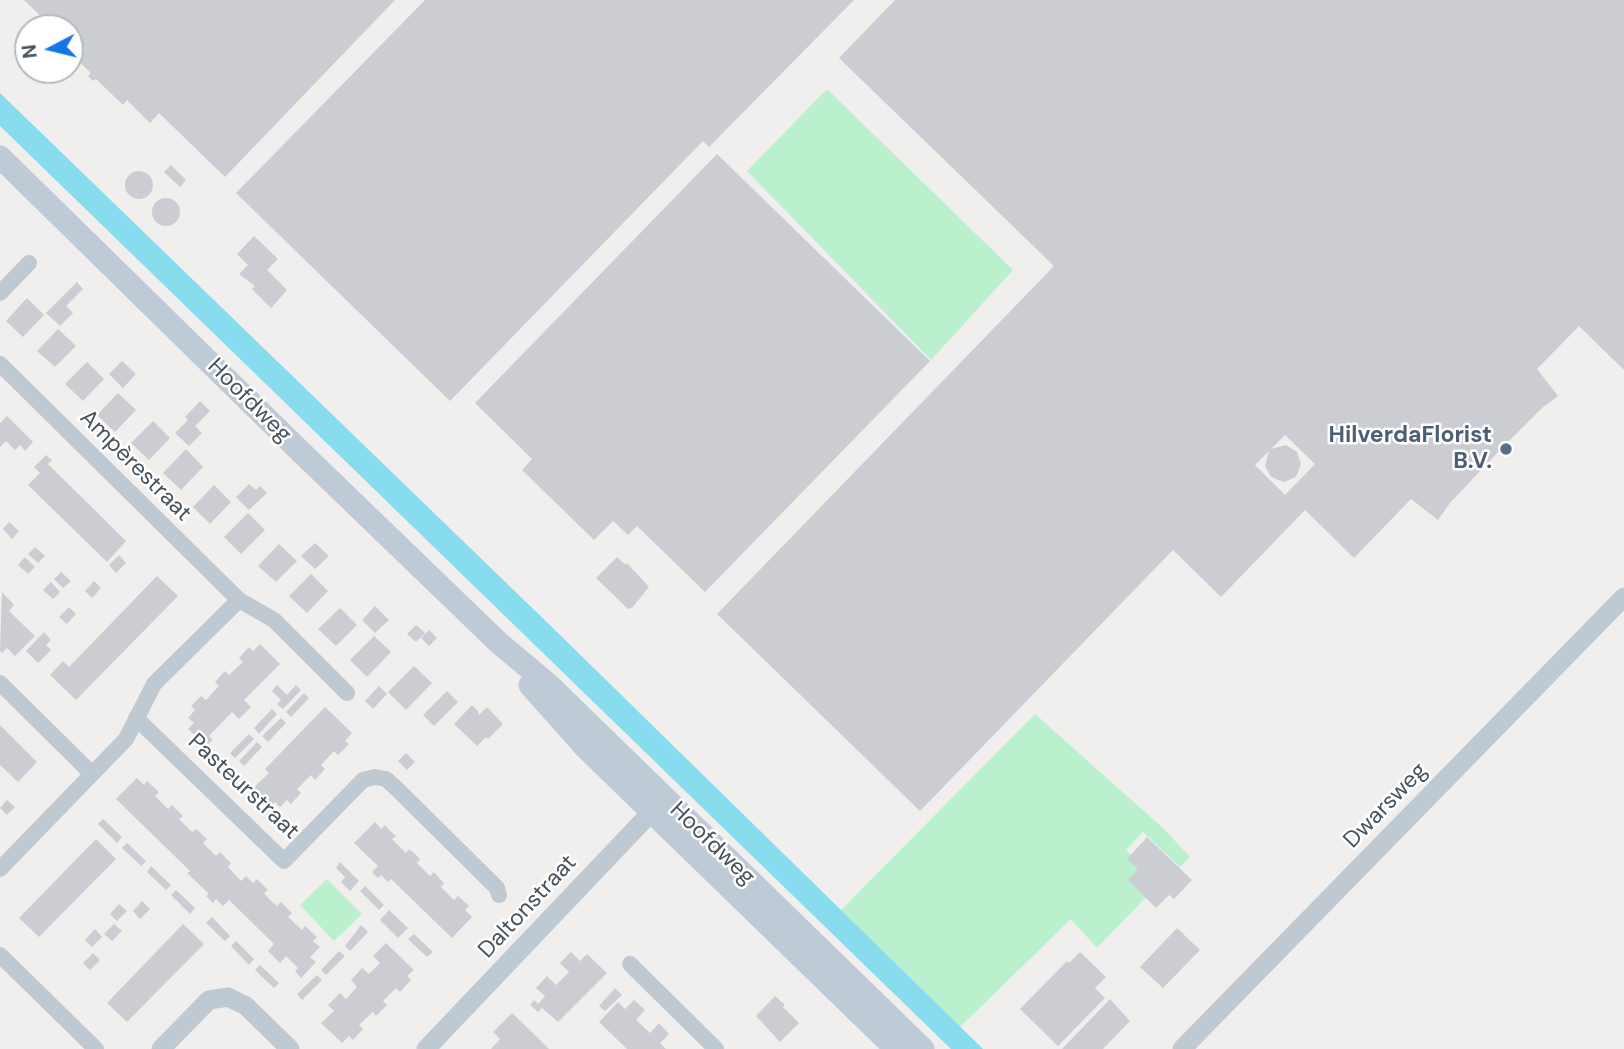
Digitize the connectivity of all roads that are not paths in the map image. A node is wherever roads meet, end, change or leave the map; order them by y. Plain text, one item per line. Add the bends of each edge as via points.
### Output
1 (0, 157) edge
2 (29, 263) dead end
3 (0, 293) edge
4 (0, 364) edge
5 (1624, 597) edge
6 (239, 600) junction
7 (0, 683) edge
8 (347, 692) dead end
9 (136, 718) junction
10 (92, 774) junction
11 (658, 805) junction
12 (0, 869) edge
13 (499, 895) dead end
14 (0, 955) edge
15 (630, 964) dead end
16 (96, 1049) edge
17 (161, 1049) edge
18 (290, 1049) edge
19 (426, 1049) edge
20 (716, 1049) edge
21 (896, 1049) edge
22 (923, 1049) edge
23 (1182, 1049) edge

1 - 11 main road, Hoofdweg via 499,643 548,684
2 - 3 street
4 - 6 street, Ampèrestraat
5 - 23 street, Dwarsweg
6 - 8 street, Ampèrestraat via 274,620
6 - 9 street via 154,684
7 - 10 street
9 - 10 street via 126,739
9 - 13 street, Pasteurstraat via 284,861 363,780 375,777 396,788
10 - 12 street
11 - 19 street, Daltonstraat
11 - 21 main road, Hoofdweg
11 - 22 main road, Hoofdweg
14 - 16 street
15 - 20 street
17 - 18 street via 209,1000 228,997 246,1006

